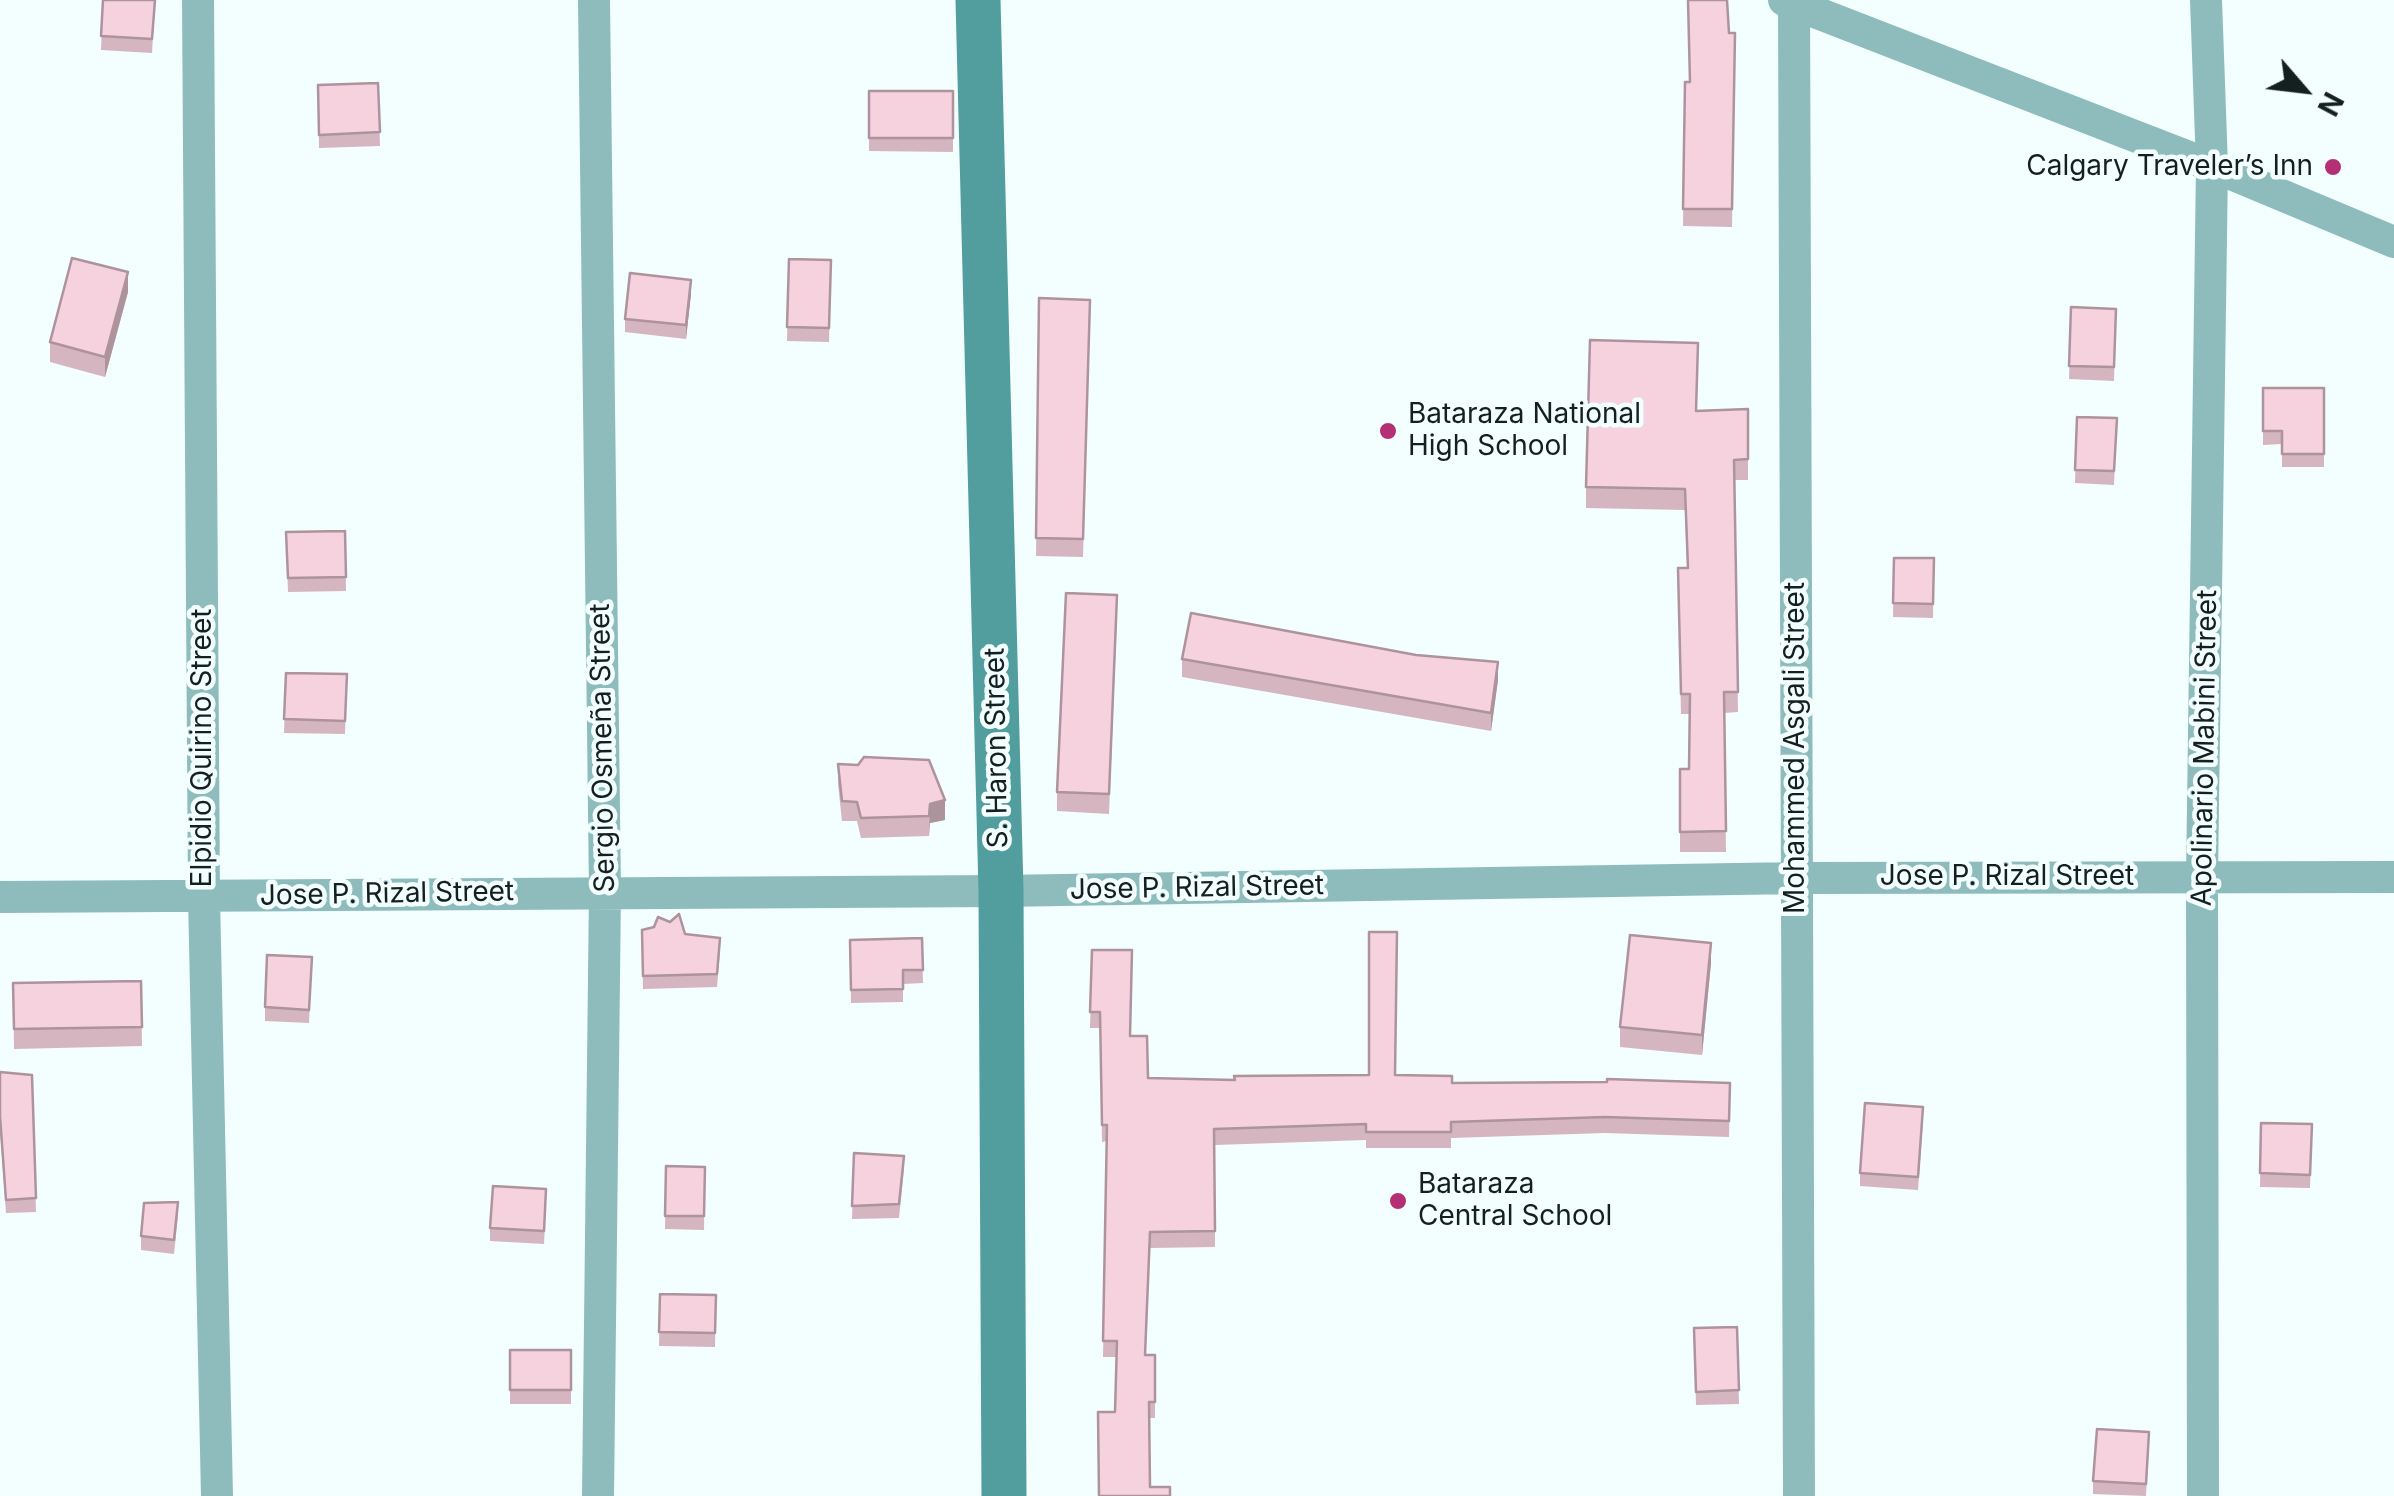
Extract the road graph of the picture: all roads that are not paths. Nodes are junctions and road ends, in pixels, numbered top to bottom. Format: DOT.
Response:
graph roads {
  1 [pos="198,0"];
  2 [pos="594,0"];
  3 [pos="978,0"];
  4 [pos="2206,0"];
  5 [pos="1790,1"];
  6 [pos="2212,166"];
  7 [pos="2394,242"];
  8 [pos="2202,876"];
  9 [pos="2394,877"];
  10 [pos="1797,878"];
  11 [pos="605,891"];
  12 [pos="1001,891"];
  13 [pos="0,897"];
  14 [pos="204,897"];
  15 [pos="217,1496"];
  16 [pos="598,1496"];
  17 [pos="1004,1496"];
  18 [pos="1799,1496"];
  19 [pos="2203,1496"];
  1 -- 14 [label="street, Elpidio Quirino Street"];
  2 -- 11 [label="street, Sergio Osmeña Street"];
  3 -- 12 [label="street, S. Haron Street"];
  4 -- 6 [label="street, Apolinario Mabini Street"];
  5 -- 6 [label="street"];
  5 -- 10 [label="street, Mohammed Asgali Street"];
  6 -- 7 [label="street"];
  6 -- 8 [label="street, Apolinario Mabini Street"];
  8 -- 9 [label="street, Jose P. Rizal Street"];
  8 -- 10 [label="street, Jose P. Rizal Street"];
  8 -- 19 [label="street, Apolinario Mabini Street"];
  10 -- 12 [label="street, Jose P. Rizal Street"];
  10 -- 18 [label="street, Mohammed Asgali Street"];
  11 -- 12 [label="street, Jose P. Rizal Street"];
  11 -- 14 [label="street, Jose P. Rizal Street"];
  11 -- 16 [label="street, Sergio Osmeña Street"];
  12 -- 17 [label="street, S. Haron Street"];
  13 -- 14 [label="street, Jose P. Rizal Street"];
  14 -- 15 [label="street, Elpidio Quirino Street"];
}
